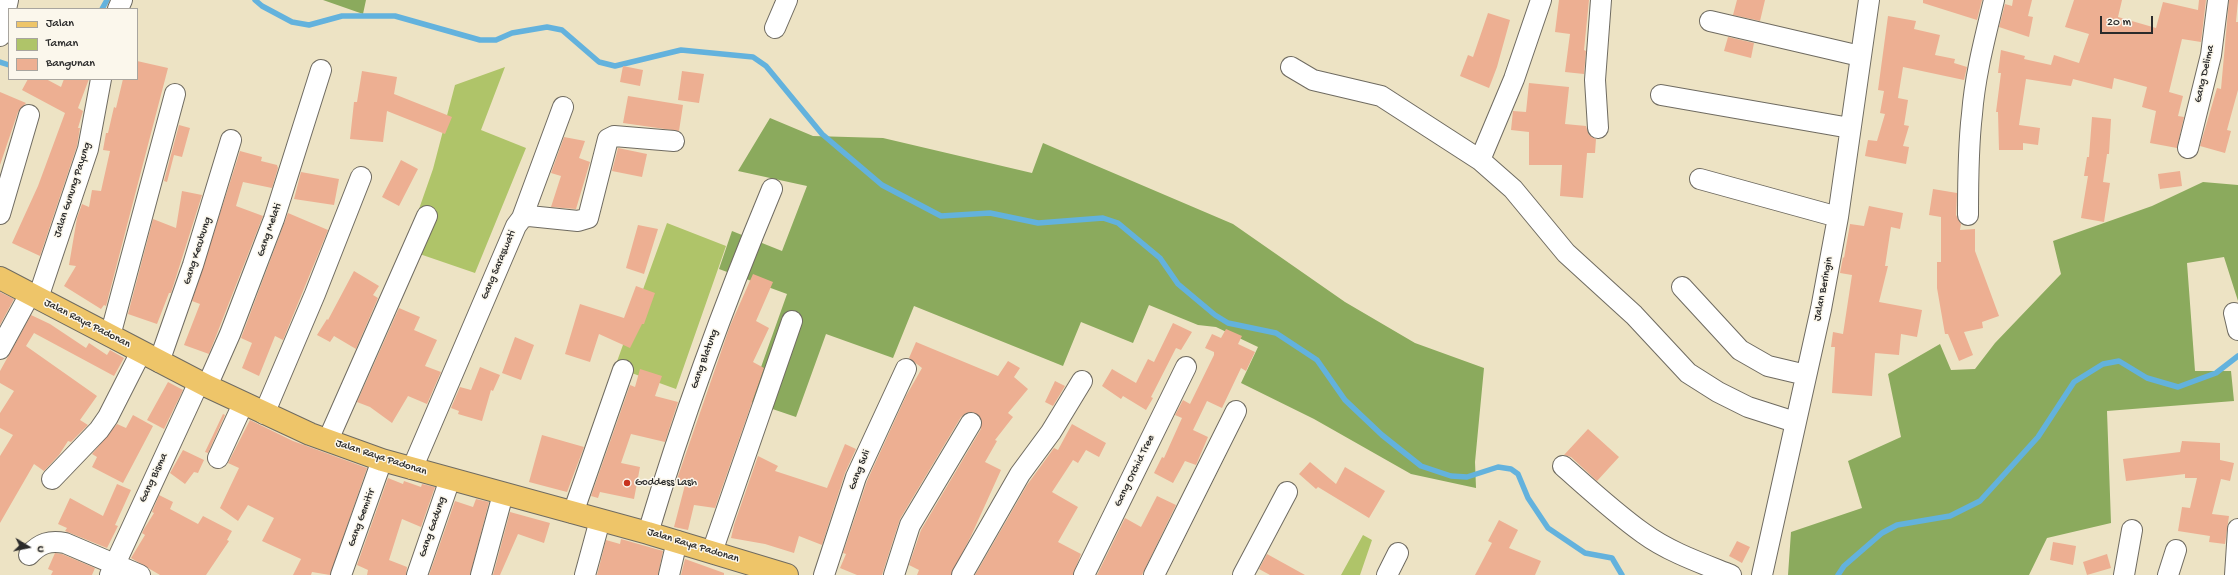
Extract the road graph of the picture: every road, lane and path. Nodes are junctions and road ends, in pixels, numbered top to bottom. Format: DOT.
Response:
graph roads {
  1 [pos="8,0"];
  2 [pos="787,0"];
  3 [pos="1541,0"];
  4 [pos="1601,0"];
  5 [pos="1869,0"];
  6 [pos="1994,0"];
  7 [pos="2218,0"];
  8 [pos="1710,21"];
  9 [pos="775,28"];
  10 [pos="0,36"];
  11 [pos="1860,56"];
  12 [pos="1290,67"];
  13 [pos="321,70"];
  14 [pos="101,80"];
  15 [pos="175,94"];
  16 [pos="1661,95"];
  17 [pos="563,107"];
  18 [pos="29,115"];
  19 [pos="1598,128"];
  20 [pos="1850,128"];
  21 [pos="231,140"];
  22 [pos="674,141"];
  23 [pos="2188,148"];
  24 [pos="1480,160"];
  25 [pos="361,177"];
  26 [pos="1700,179"];
  27 [pos="772,189"];
  28 [pos="0,214"];
  29 [pos="1968,215"];
  30 [pos="427,216"];
  31 [pos="1838,217"];
  32 [pos="522,218"];
  33 [pos="0,278"];
  34 [pos="1682,287"];
  35 [pos="34,296"];
  36 [pos="792,321"];
  37 [pos="110,336"];
  38 [pos="0,349"];
  39 [pos="150,357"];
  40 [pos="1186,367"];
  41 [pos="906,369"];
  42 [pos="623,370"];
  43 [pos="1806,375"];
  44 [pos="1082,381"];
  45 [pos="203,384"];
  46 [pos="243,404"];
  47 [pos="1236,412"];
  48 [pos="264,414"];
  49 [pos="1795,422"];
  50 [pos="970,423"];
  51 [pos="328,440"];
  52 [pos="218,458"];
  53 [pos="382,460"];
  54 [pos="1563,466"];
  55 [pos="412,469"];
  56 [pos="450,479"];
  57 [pos="52,480"];
  58 [pos="1286,492"];
  59 [pos="503,494"];
  60 [pos="573,513"];
  61 [pos="600,520"];
  62 [pos="2238,529"];
  63 [pos="2132,530"];
  64 [pos="648,533"];
  65 [pos="677,541"];
  66 [pos="2176,550"];
  67 [pos="712,552"];
  68 [pos="1398,553"];
  69 [pos="29,554"];
  70 [pos="112,570"];
  71 [pos="760,571"];
  72 [pos="140,575"];
  73 [pos="341,575"];
  74 [pos="417,575"];
  75 [pos="481,575"];
  76 [pos="585,575"];
  77 [pos="669,575"];
  78 [pos="787,575"];
  79 [pos="824,575"];
  80 [pos="894,575"];
  81 [pos="962,575"];
  82 [pos="1084,575"];
  83 [pos="1154,575"];
  84 [pos="1244,575"];
  85 [pos="1387,575"];
  86 [pos="1731,575"];
  87 [pos="1762,575"];
  88 [pos="2124,575"];
  89 [pos="2168,575"];
  90 [pos="2235,575"];
  1 -- 10 [label="street"];
  2 -- 9 [label="street"];
  3 -- 24 [label="street"];
  4 -- 19 [label="street"];
  5 -- 11 [label="street, Jalan Beringin"];
  6 -- 29 [label="street"];
  7 -- 23 [label="street, Gang Delima"];
  8 -- 11 [label="street"];
  11 -- 20 [label="street, Jalan Beringin"];
  12 -- 24 [label="street"];
  13 -- 45 [label="street, Gang Melati"];
  14 -- 35 [label="street, Jalan Gunung Payung"];
  15 -- 37 [label="street"];
  16 -- 20 [label="street"];
  17 -- 32 [label="street"];
  18 -- 28 [label="street"];
  20 -- 31 [label="street, Jalan Beringin"];
  21 -- 39 [label="street, Gang Kecubung"];
  22 -- 32 [label="street, Gang Saraswati"];
  24 -- 49 [label="street"];
  25 -- 48 [label="street"];
  26 -- 31 [label="street"];
  27 -- 64 [label="street, Gang Blatung"];
  30 -- 51 [label="street"];
  31 -- 43 [label="street, Jalan Beringin"];
  32 -- 55 [label="street, Gang Saraswati"];
  33 -- 35 [label="main road, Jalan Raya Padonan"];
  34 -- 43 [label="street"];
  35 -- 37 [label="main road, Jalan Raya Padonan"];
  35 -- 38 [label="street, Jalan Gunung Payung"];
  36 -- 67 [label="street"];
  37 -- 39 [label="main road, Jalan Raya Padonan"];
  39 -- 45 [label="main road, Jalan Raya Padonan"];
  39 -- 57 [label="street, Gang Kecubung"];
  40 -- 82 [label="street, Gang Orchid Tree"];
  41 -- 79 [label="street, Gang Suli"];
  42 -- 60 [label="street"];
  43 -- 49 [label="street, Jalan Beringin"];
  44 -- 81 [label="street"];
  45 -- 46 [label="main road, Jalan Raya Padonan"];
  45 -- 70 [label="street, Gang Bisma"];
  46 -- 48 [label="main road, Jalan Raya Padonan"];
  46 -- 52 [label="street"];
  47 -- 83 [label="street"];
  48 -- 51 [label="main road, Jalan Raya Padonan"];
  49 -- 87 [label="street, Jalan Beringin"];
  50 -- 80 [label="street"];
  51 -- 53 [label="main road, Jalan Raya Padonan"];
  53 -- 55 [label="main road, Jalan Raya Padonan"];
  53 -- 73 [label="street, Gang Gemitir"];
  54 -- 86 [label="street"];
  55 -- 56 [label="main road, Jalan Raya Padonan"];
  56 -- 59 [label="main road, Jalan Raya Padonan"];
  56 -- 74 [label="street, Gang Gadung"];
  58 -- 84 [label="street"];
  59 -- 60 [label="main road, Jalan Raya Padonan"];
  59 -- 75 [label="street"];
  60 -- 61 [label="main road, Jalan Raya Padonan"];
  61 -- 64 [label="main road, Jalan Raya Padonan"];
  61 -- 76 [label="street"];
  62 -- 90 [label="street"];
  63 -- 88 [label="street"];
  64 -- 65 [label="main road, Jalan Raya Padonan"];
  65 -- 67 [label="main road, Jalan Raya Padonan"];
  65 -- 77 [label="street"];
  66 -- 89 [label="street"];
  67 -- 71 [label="main road, Jalan Raya Padonan"];
  68 -- 85 [label="street"];
  69 -- 70 [label="street"];
  70 -- 72 [label="street"];
  71 -- 78 [label="main road, Jalan Raya Padonan"];
}
